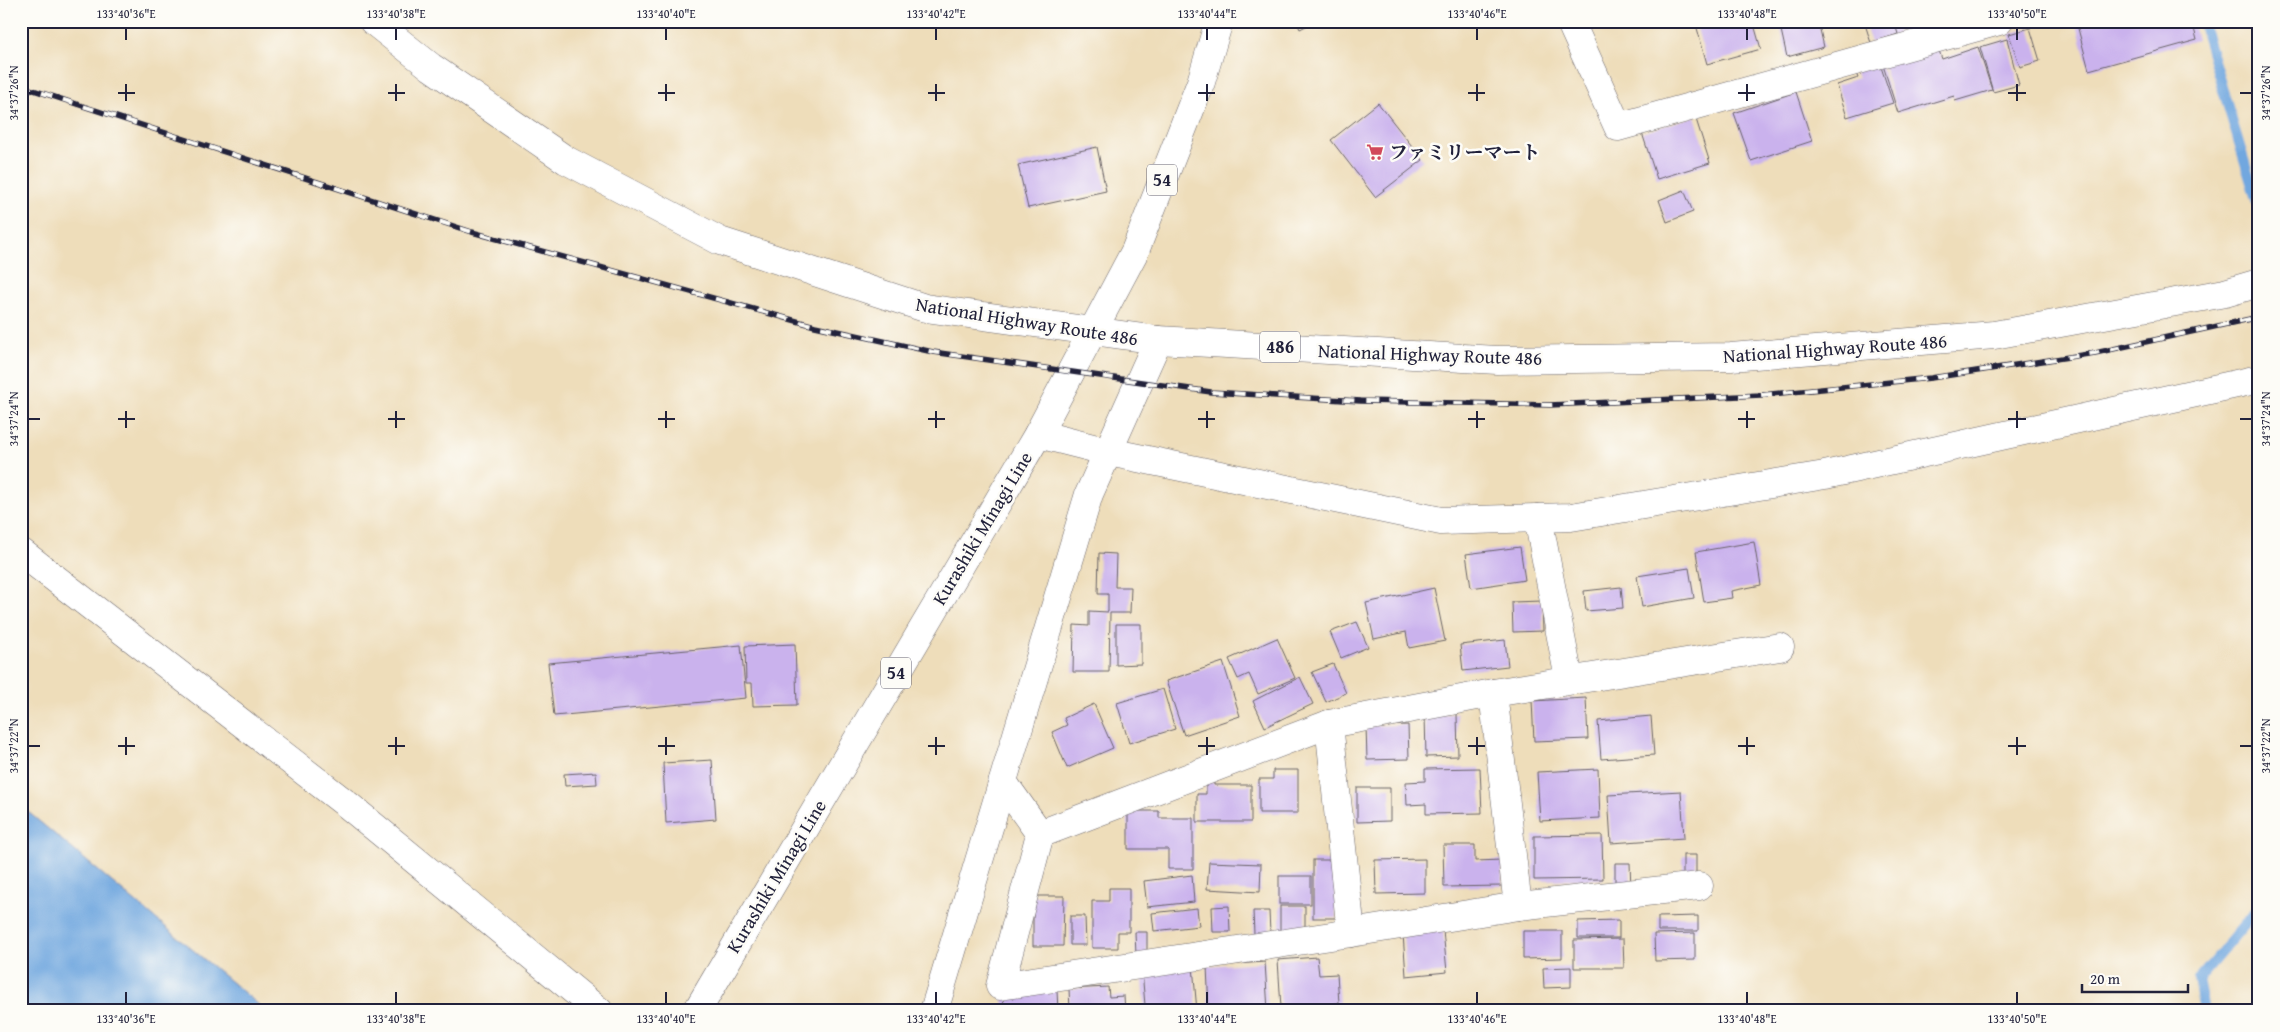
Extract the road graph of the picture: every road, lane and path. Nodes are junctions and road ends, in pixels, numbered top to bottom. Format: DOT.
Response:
graph roads {
  1 [pos="373,21"];
  2 [pos="1219,21"];
  3 [pos="1570,21"];
  4 [pos="2000,21"];
  5 [pos="2259,283"];
  6 [pos="1090,332"];
  7 [pos="1158,340"];
  8 [pos="2259,379"];
  9 [pos="1038,434"];
  10 [pos="1109,452"];
  11 [pos="1538,518"];
  12 [pos="21,552"];
  13 [pos="1780,647"];
  14 [pos="1569,680"];
  15 [pos="1493,693"];
  16 [pos="1329,724"];
  17 [pos="1003,782"];
  18 [pos="1040,834"];
  19 [pos="1699,886"];
  20 [pos="1518,906"];
  21 [pos="1351,934"];
  22 [pos="599,1011"];
  23 [pos="697,1011"];
  24 [pos="934,1011"];
  1 -- 6 [label="main road, National Highway Route 486 / 486"];
  2 -- 6 [label="main road, Kurashiki Minagi Line / 54"];
  3 -- 4 [label="main road"];
  5 -- 7 [label="main road, National Highway Route 486 / 486"];
  6 -- 7 [label="main road, National Highway Route 486 / 486"];
  6 -- 9 [label="main road, Kurashiki Minagi Line / 54"];
  7 -- 10 [label="main road"];
  8 -- 11 [label="main road"];
  9 -- 10 [label="main road"];
  9 -- 23 [label="main road, Kurashiki Minagi Line / 54"];
  10 -- 11 [label="main road"];
  10 -- 17 [label="main road"];
  11 -- 14 [label="main road"];
  12 -- 22 [label="main road"];
  13 -- 14 [label="main road"];
  14 -- 15 [label="main road"];
  15 -- 16 [label="main road"];
  15 -- 20 [label="main road"];
  16 -- 18 [label="main road"];
  16 -- 21 [label="main road"];
  17 -- 18 [label="main road"];
  17 -- 24 [label="main road"];
  18 -- 21 [label="main road"];
  19 -- 20 [label="main road"];
  20 -- 21 [label="main road"];
}
